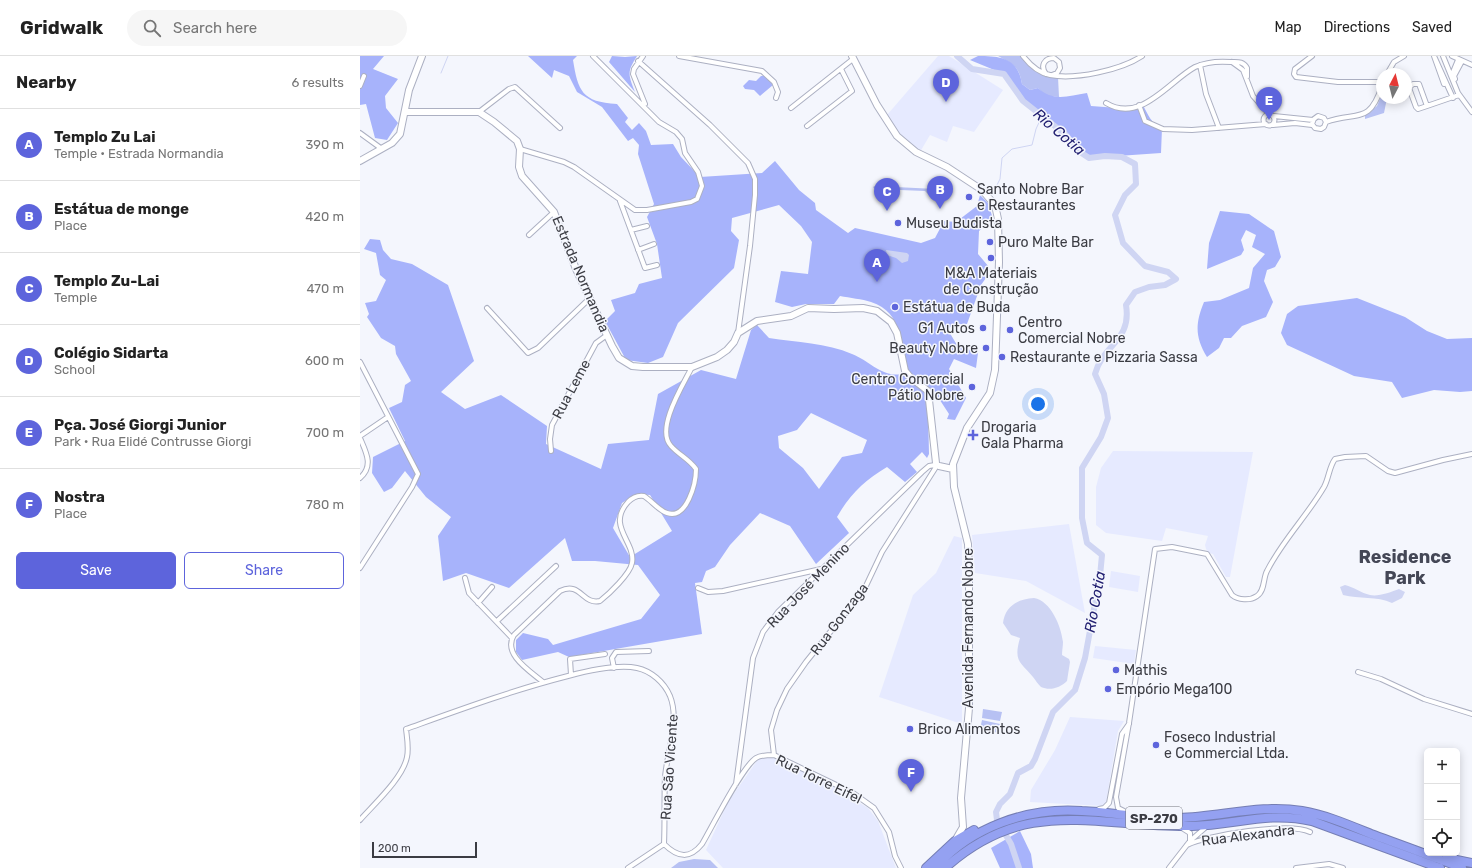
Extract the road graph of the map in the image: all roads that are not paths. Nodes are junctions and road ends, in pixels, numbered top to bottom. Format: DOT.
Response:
graph roads {
  1 [pos="422,56"];
  2 [pos="593,56"];
  3 [pos="643,56"];
  4 [pos="679,56"];
  5 [pos="1023,56"];
  6 [pos="1142,56"];
  7 [pos="1312,56"];
  8 [pos="1404,56"];
  9 [pos="1434,56"];
  10 [pos="1444,56"];
  11 [pos="1452,56"];
  12 [pos="853,57"];
  13 [pos="1460,60"];
  14 [pos="638,61"];
  15 [pos="1200,65"];
  16 [pos="1472,65"];
  17 [pos="1390,68"];
  18 [pos="841,69"];
  19 [pos="1046,74"];
  20 [pos="1453,74"];
  21 [pos="1052,75"];
  22 [pos="364,76"];
  23 [pos="1376,82"];
  24 [pos="360,86"];
  25 [pos="1458,93"];
  26 [pos="776,98"];
  27 [pos="1453,98"];
  28 [pos="1376,102"];
  29 [pos="1106,103"];
  30 [pos="1139,105"];
  31 [pos="1427,106"];
  32 [pos="647,108"];
  33 [pos="791,108"];
  34 [pos="405,112"];
  35 [pos="479,112"];
  36 [pos="1472,112"];
  37 [pos="1269,114"];
  38 [pos="1274,116"];
  39 [pos="1313,120"];
  40 [pos="1326,122"];
  41 [pos="1266,124"];
  42 [pos="1273,125"];
  43 [pos="1312,125"];
  44 [pos="808,126"];
  45 [pos="560,128"];
  46 [pos="1219,128"];
  47 [pos="360,133"];
  48 [pos="382,149"];
  49 [pos="520,149"];
  50 [pos="360,161"];
  51 [pos="620,200"];
  52 [pos="554,212"];
  53 [pos="647,226"];
  54 [pos="631,230"];
  55 [pos="529,235"];
  56 [pos="654,244"];
  57 [pos="638,250"];
  58 [pos="657,265"];
  59 [pos="590,298"];
  60 [pos="487,308"];
  61 [pos="738,333"];
  62 [pos="607,335"];
  63 [pos="360,362"];
  64 [pos="692,367"];
  65 [pos="388,417"];
  66 [pos="360,437"];
  67 [pos="551,451"];
  68 [pos="1472,454"];
  69 [pos="937,465"];
  70 [pos="953,466"];
  71 [pos="360,478"];
  72 [pos="556,566"];
  73 [pos="360,568"];
  74 [pos="821,569"];
  75 [pos="465,578"];
  76 [pos="492,587"];
  77 [pos="698,588"];
  78 [pos="478,603"];
  79 [pos="497,621"];
  80 [pos="512,638"];
  81 [pos="648,651"];
  82 [pos="605,654"];
  83 [pos="614,668"];
  84 [pos="1358,672"];
  85 [pos="570,675"];
  86 [pos="543,682"];
  87 [pos="1472,714"];
  88 [pos="1129,724"];
  89 [pos="1121,738"];
  90 [pos="1126,739"];
  91 [pos="774,755"];
  92 [pos="735,786"];
  93 [pos="1059,811"];
  94 [pos="1166,819"];
  95 [pos="360,820"];
  96 [pos="963,820"];
  97 [pos="1210,824"];
  98 [pos="1178,826"];
  99 [pos="974,830"];
  100 [pos="992,830"];
  101 [pos="1310,832"];
  102 [pos="955,840"];
  103 [pos="1190,841"];
  104 [pos="664,844"];
  105 [pos="1187,845"];
  106 [pos="1421,852"];
  107 [pos="956,858"];
  108 [pos="1472,863"];
  109 [pos="628,868"];
  110 [pos="901,868"];
  111 [pos="926,868"];
  112 [pos="934,868"];
  113 [pos="945,868"];
  114 [pos="950,868"];
  115 [pos="1170,868"];
  116 [pos="1296,868"];
  117 [pos="1342,868"];
  118 [pos="1438,868"];
  119 [pos="1462,868"];
  1 -- 34 [label="street"];
  2 -- 32 [label="street"];
  3 -- 14 [label="street"];
  4 -- 26 [label="street"];
  5 -- 19 [label="street"];
  6 -- 21 [label="street"];
  7 -- 23 [label="street"];
  8 -- 17 [label="street"];
  9 -- 27 [label="street"];
  10 -- 20 [label="street"];
  10 -- 25 [label="street"];
  11 -- 13 [label="street"];
  12 -- 18 [label="street"];
  12 -- 70 [label="street, Avenida Fernando Nobre"];
  13 -- 16 [label="street"];
  13 -- 20 [label="street"];
  14 -- 32 [label="street"];
  14 -- 61 [label="street, Estrada Normandia"];
  15 -- 30 [label="street"];
  15 -- 37 [label="street"];
  15 -- 46 [label="street"];
  18 -- 33 [label="street"];
  18 -- 44 [label="street"];
  19 -- 21 [label="street"];
  19 -- 21 [label="street"];
  20 -- 25 [label="street"];
  22 -- 24 [label="street"];
  25 -- 27 [label="street"];
  25 -- 36 [label="street"];
  27 -- 31 [label="street"];
  28 -- 40 [label="street"];
  29 -- 30 [label="street"];
  30 -- 46 [label="street"];
  31 -- 31 [label="street"];
  32 -- 51 [label="street"];
  34 -- 35 [label="street"];
  34 -- 48 [label="street"];
  35 -- 45 [label="street"];
  35 -- 49 [label="street"];
  37 -- 38 [label="street"];
  37 -- 41 [label="street"];
  38 -- 39 [label="street"];
  38 -- 42 [label="street"];
  39 -- 40 [label="street"];
  39 -- 43 [label="street"];
  40 -- 43 [label="street"];
  41 -- 42 [label="street"];
  41 -- 46 [label="street"];
  42 -- 43 [label="street"];
  47 -- 48 [label="street"];
  48 -- 50 [label="street"];
  49 -- 51 [label="street"];
  49 -- 52 [label="street, Estrada Normandia"];
  51 -- 54 [label="street"];
  52 -- 55 [label="street"];
  52 -- 59 [label="street, Estrada Normandia"];
  53 -- 54 [label="street"];
  54 -- 57 [label="street"];
  56 -- 57 [label="street"];
  57 -- 58 [label="street"];
  59 -- 60 [label="street"];
  59 -- 62 [label="street, Estrada Normandia"];
  61 -- 64 [label="street, Estrada Normandia"];
  61 -- 69 [label="street, Estrada Normandia"];
  62 -- 64 [label="street, Estrada Normandia"];
  62 -- 67 [label="street, Rua Leme"];
  63 -- 65 [label="street"];
  64 -- 80 [label="street"];
  65 -- 66 [label="street"];
  65 -- 73 [label="street"];
  66 -- 71 [label="street"];
  68 -- 88 [label="street"];
  69 -- 70 [label="street"];
  69 -- 74 [label="street, Rua José Menino"];
  69 -- 91 [label="street, Rua Gonzaga"];
  70 -- 96 [label="street, Avenida Fernando Nobre"];
  72 -- 79 [label="street"];
  74 -- 77 [label="street"];
  74 -- 92 [label="street, Rua José Menino"];
  75 -- 78 [label="street"];
  76 -- 78 [label="street"];
  78 -- 79 [label="street"];
  79 -- 80 [label="street"];
  80 -- 86 [label="street"];
  81 -- 83 [label="street"];
  82 -- 85 [label="street"];
  83 -- 85 [label="street, Rua São Vicente"];
  83 -- 104 [label="street, Rua São Vicente"];
  84 -- 87 [label="street"];
  85 -- 86 [label="street, Rua São Vicente"];
  86 -- 95 [label="street, Rua São Vicente"];
  88 -- 89 [label="street"];
  88 -- 90 [label="street"];
  89 -- 90 [label="street"];
  89 -- 93 [label="street"];
  90 -- 94 [label="street"];
  91 -- 92 [label="street, Rua Torre Eifel"];
  91 -- 110 [label="street, Rua Torre Eifel"];
  92 -- 104 [label="street"];
  93 -- 94 [label="highway, SP-270"];
  93 -- 100 [label="highway, SP-270"];
  94 -- 106 [label="highway, SP-270"];
  96 -- 99 [label="street"];
  96 -- 102 [label="street"];
  97 -- 98 [label="highway, SP-270"];
  97 -- 103 [label="street"];
  97 -- 118 [label="highway, SP-270"];
  98 -- 100 [label="highway, SP-270"];
  98 -- 103 [label="street"];
  99 -- 100 [label="highway"];
  99 -- 102 [label="highway"];
  100 -- 107 [label="highway, SP-270"];
  100 -- 112 [label="highway, SP-270"];
  101 -- 105 [label="street, Rua Alexandra"];
  102 -- 111 [label="highway"];
  103 -- 105 [label="street"];
  104 -- 109 [label="street"];
  105 -- 115 [label="street"];
  106 -- 108 [label="highway"];
  106 -- 119 [label="highway, SP-270"];
  107 -- 113 [label="highway, SP-270"];
  107 -- 114 [label="street"];
  116 -- 117 [label="street"];
}
